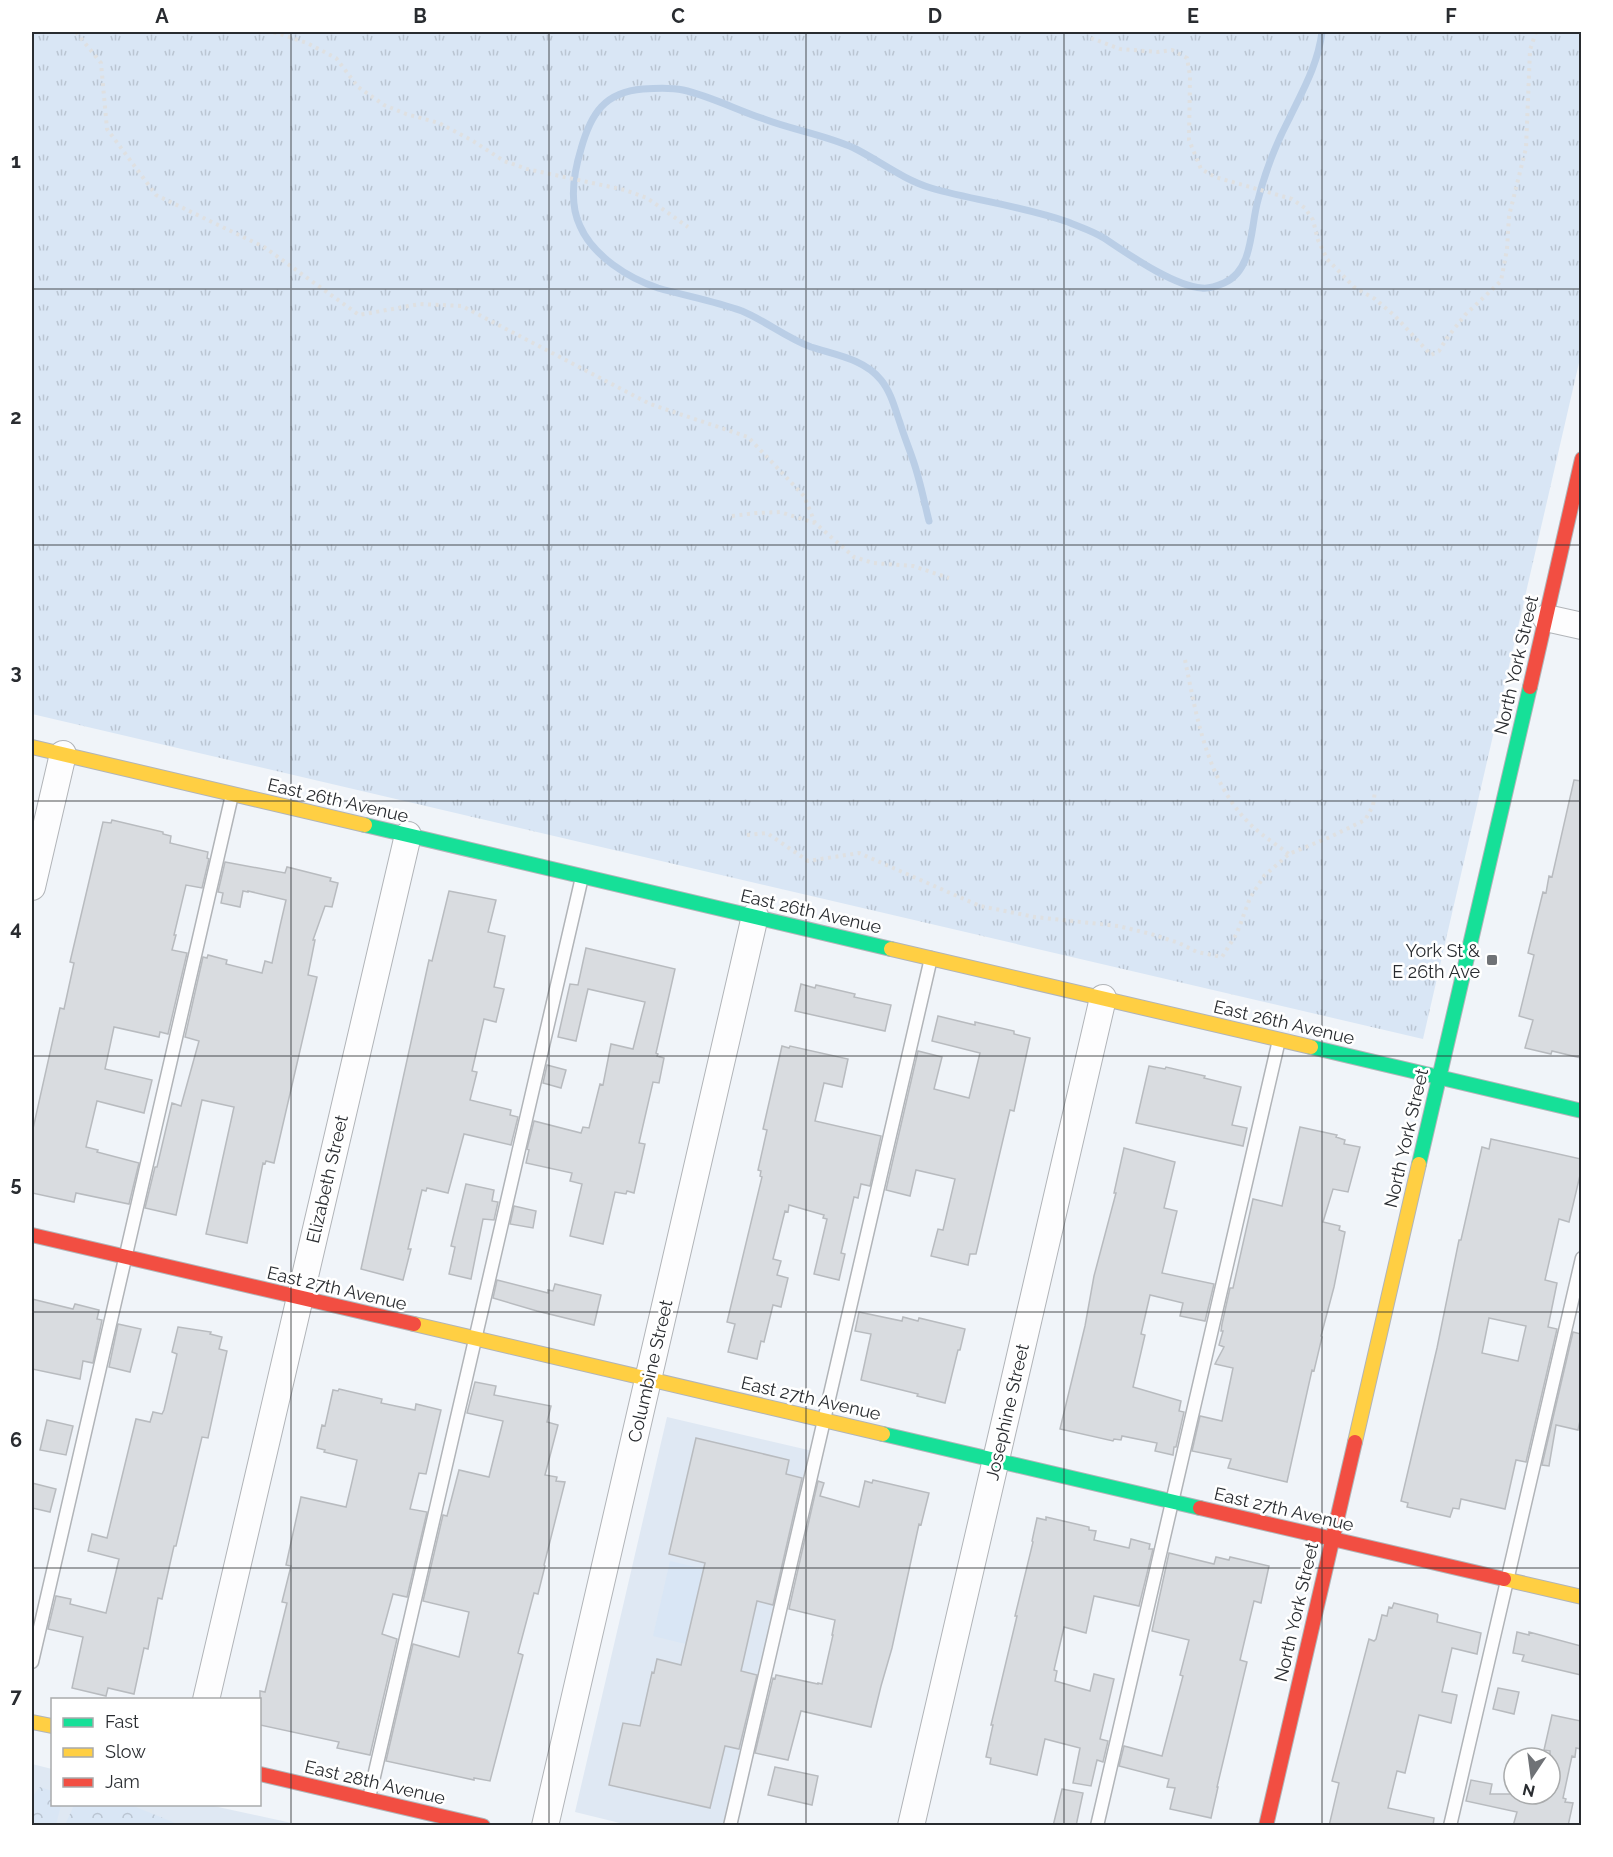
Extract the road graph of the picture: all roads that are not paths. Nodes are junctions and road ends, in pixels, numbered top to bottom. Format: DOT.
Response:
graph roads {
  1 [pos="1581,459"];
  2 [pos="1546,618"];
  3 [pos="1581,626"];
  4 [pos="32,747"];
  5 [pos="63,754"];
  6 [pos="233,794"];
  7 [pos="408,835"];
  8 [pos="583,876"];
  9 [pos="32,887"];
  10 [pos="755,916"];
  11 [pos="931,957"];
  12 [pos="1103,998"];
  13 [pos="1279,1039"];
  14 [pos="1439,1076"];
  15 [pos="1581,1111"];
  16 [pos="32,1235"];
  17 [pos="125,1257"];
  18 [pos="1581,1258"];
  19 [pos="299,1298"];
  20 [pos="475,1339"];
  21 [pos="648,1379"];
  22 [pos="824,1420"];
  23 [pos="996,1460"];
  24 [pos="1172,1501"];
  25 [pos="1332,1539"];
  26 [pos="1507,1580"];
  27 [pos="1581,1597"];
  28 [pos="32,1662"];
  29 [pos="206,1698"];
  30 [pos="32,1722"];
  31 [pos="51,1726"];
  32 [pos="261,1774"];
  33 [pos="369,1799"];
  34 [pos="483,1826"];
  35 [pos="545,1826"];
  36 [pos="730,1826"];
  37 [pos="911,1826"];
  38 [pos="1097,1826"];
  39 [pos="1266,1826"];
  40 [pos="1450,1826"];
  1 -- 2 [label="street, North York Street"];
  2 -- 3 [label="street"];
  2 -- 14 [label="street, North York Street"];
  4 -- 5 [label="street, East 26th Avenue"];
  5 -- 6 [label="street, East 26th Avenue"];
  5 -- 9 [label="street"];
  6 -- 7 [label="street, East 26th Avenue"];
  6 -- 17 [label="lane"];
  7 -- 8 [label="street, East 26th Avenue"];
  7 -- 19 [label="street, Elizabeth Street"];
  8 -- 10 [label="street, East 26th Avenue"];
  8 -- 20 [label="lane"];
  10 -- 11 [label="street, East 26th Avenue"];
  10 -- 21 [label="street, Columbine Street"];
  11 -- 12 [label="street, East 26th Avenue"];
  11 -- 22 [label="lane"];
  12 -- 13 [label="street, East 26th Avenue"];
  12 -- 23 [label="street, Josephine Street"];
  13 -- 14 [label="street, East 26th Avenue"];
  13 -- 24 [label="lane"];
  14 -- 15 [label="street, East 26th Avenue"];
  14 -- 25 [label="street, North York Street"];
  16 -- 17 [label="street, East 27th Avenue"];
  17 -- 19 [label="street, East 27th Avenue"];
  17 -- 28 [label="lane"];
  18 -- 26 [label="lane"];
  19 -- 20 [label="street, East 27th Avenue"];
  19 -- 29 [label="street, Elizabeth Street"];
  20 -- 21 [label="street, East 27th Avenue"];
  20 -- 33 [label="lane"];
  21 -- 22 [label="street, East 27th Avenue"];
  21 -- 35 [label="street, Columbine Street"];
  22 -- 23 [label="street, East 27th Avenue"];
  22 -- 36 [label="lane"];
  23 -- 24 [label="street, East 27th Avenue"];
  23 -- 37 [label="street, Josephine Street"];
  24 -- 25 [label="street, East 27th Avenue"];
  24 -- 38 [label="lane"];
  25 -- 26 [label="street, East 27th Avenue"];
  25 -- 39 [label="street, North York Street"];
  26 -- 27 [label="street, East 27th Avenue"];
  26 -- 40 [label="lane"];
  30 -- 31 [label="street"];
  32 -- 33 [label="street, East 28th Avenue"];
  33 -- 34 [label="street, East 28th Avenue"];
}
